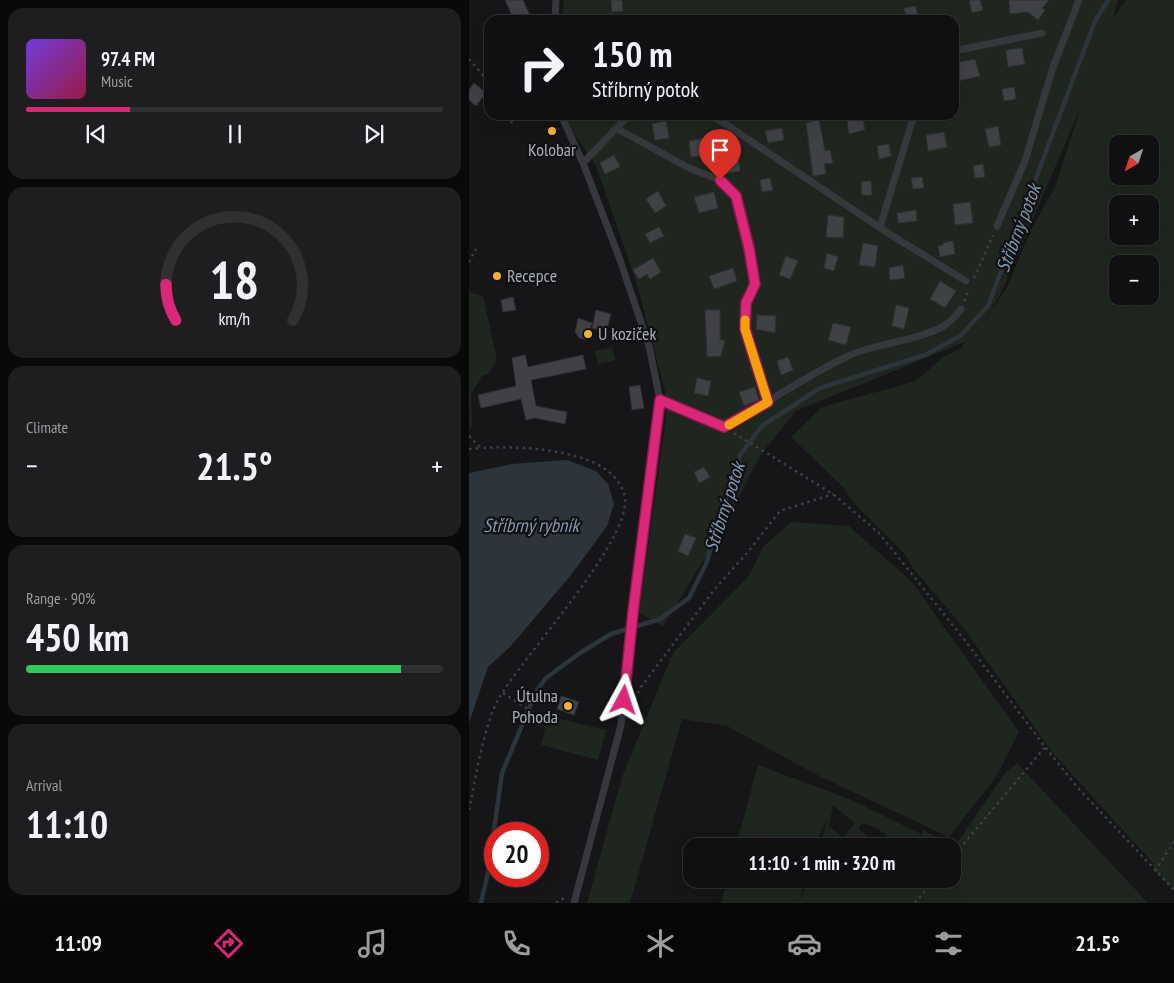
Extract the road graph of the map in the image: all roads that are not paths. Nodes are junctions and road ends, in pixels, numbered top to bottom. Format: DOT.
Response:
graph roads {
  1 [pos="556,0"];
  2 [pos="1079,0"];
  3 [pos="555,15"];
  4 [pos="1042,33"];
  5 [pos="959,50"];
  6 [pos="563,120"];
  7 [pos="626,120"];
  8 [pos="720,120"];
  9 [pos="912,120"];
  10 [pos="616,128"];
  11 [pos="583,163"];
  12 [pos="997,226"];
  13 [pos="880,227"];
  14 [pos="966,281"];
  15 [pos="961,309"];
  16 [pos="660,400"];
  17 [pos="768,402"];
  18 [pos="574,903"];
  1 -- 3 [label="lane"];
  2 -- 12 [label="lane"];
  4 -- 5 [label="lane"];
  6 -- 11 [label="lane"];
  7 -- 10 [label="lane"];
  8 -- 13 [label="lane"];
  9 -- 13 [label="lane"];
  10 -- 11 [label="lane"];
  10 -- 17 [label="lane"];
  11 -- 16 [label="lane"];
  13 -- 14 [label="lane"];
  15 -- 17 [label="lane"];
  16 -- 17 [label="lane"];
  16 -- 18 [label="lane"];
}
